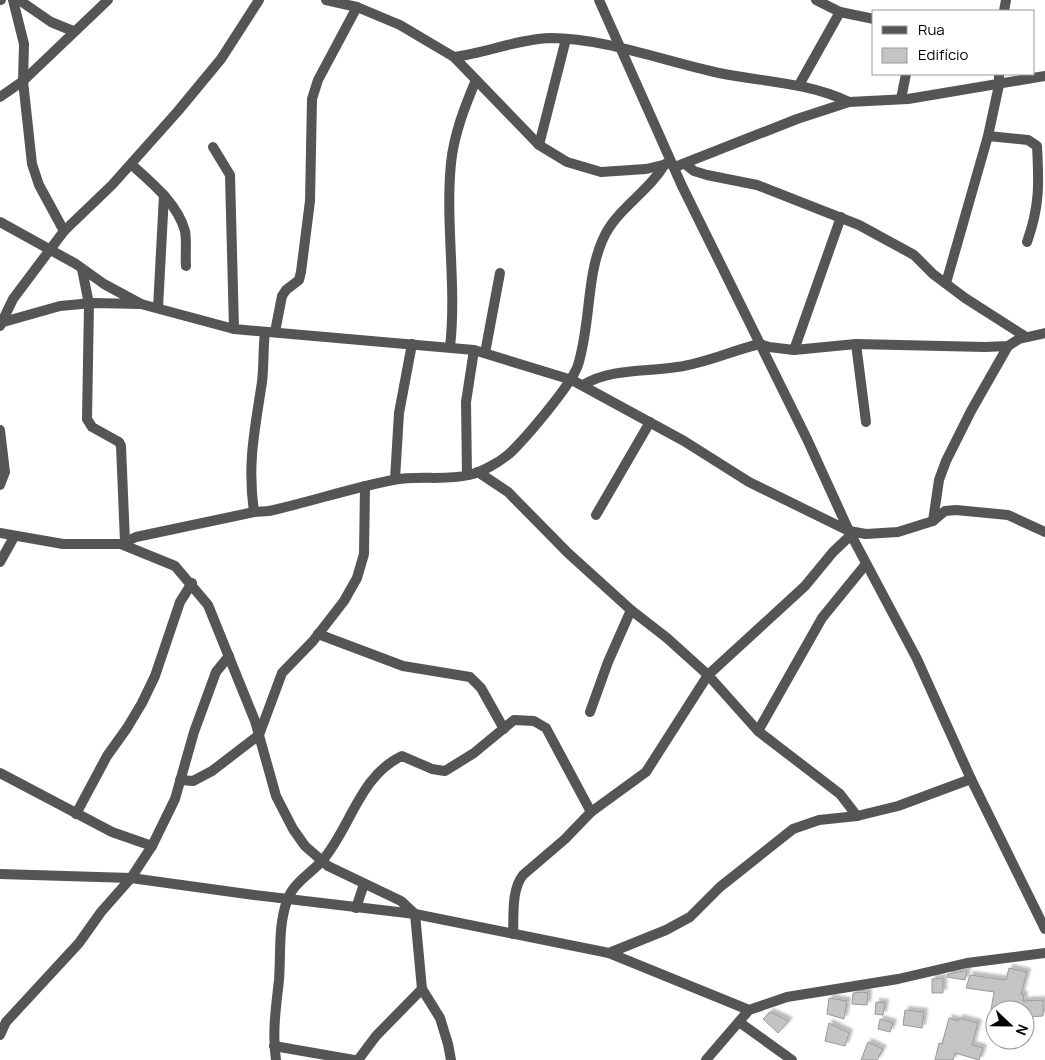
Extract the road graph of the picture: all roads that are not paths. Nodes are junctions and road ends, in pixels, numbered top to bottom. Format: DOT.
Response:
graph roads {
  1 [pos="13,0"];
  2 [pos="19,0"];
  3 [pos="108,0"];
  4 [pos="259,0"];
  5 [pos="332,0"];
  6 [pos="598,0"];
  7 [pos="816,0"];
  8 [pos="357,7"];
  9 [pos="840,12"];
  10 [pos="872,19"];
  11 [pos="73,31"];
  12 [pos="566,39"];
  13 [pos="621,49"];
  14 [pos="454,57"];
  15 [pos="906,75"];
  16 [pos="999,75"];
  17 [pos="1045,76"];
  18 [pos="476,80"];
  19 [pos="23,81"];
  20 [pos="1000,85"];
  21 [pos="799,86"];
  22 [pos="0,97"];
  23 [pos="900,99"];
  24 [pos="849,102"];
  25 [pos="988,136"];
  26 [pos="539,146"];
  27 [pos="213,147"];
  28 [pos="665,164"];
  29 [pos="132,165"];
  30 [pos="680,165"];
  31 [pos="164,195"];
  32 [pos="841,217"];
  33 [pos="0,222"];
  34 [pos="64,231"];
  35 [pos="1027,242"];
  36 [pos="49,250"];
  37 [pos="186,266"];
  38 [pos="82,269"];
  39 [pos="500,273"];
  40 [pos="946,283"];
  41 [pos="88,304"];
  42 [pos="141,304"];
  43 [pos="158,308"];
  44 [pos="0,324"];
  45 [pos="234,329"];
  46 [pos="270,332"];
  47 [pos="1045,333"];
  48 [pos="1026,337"];
  49 [pos="412,344"];
  50 [pos="760,344"];
  51 [pos="856,344"];
  52 [pos="450,346"];
  53 [pos="1008,346"];
  54 [pos="474,350"];
  55 [pos="794,350"];
  56 [pos="484,353"];
  57 [pos="572,380"];
  58 [pos="583,385"];
  59 [pos="650,422"];
  60 [pos="866,422"];
  61 [pos="0,430"];
  62 [pos="478,472"];
  63 [pos="467,475"];
  64 [pos="396,480"];
  65 [pos="0,485"];
  66 [pos="365,486"];
  67 [pos="254,512"];
  68 [pos="596,515"];
  69 [pos="933,521"];
  70 [pos="1045,532"];
  71 [pos="0,533"];
  72 [pos="850,533"];
  73 [pos="14,537"];
  74 [pos="123,543"];
  75 [pos="0,562"];
  76 [pos="866,564"];
  77 [pos="192,584"];
  78 [pos="631,610"];
  79 [pos="318,634"];
  80 [pos="229,656"];
  81 [pos="708,675"];
  82 [pos="590,712"];
  83 [pos="504,728"];
  84 [pos="758,731"];
  85 [pos="260,735"];
  86 [pos="0,773"];
  87 [pos="971,779"];
  88 [pos="180,780"];
  89 [pos="591,812"];
  90 [pos="76,814"];
  91 [pos="857,816"];
  92 [pos="152,846"];
  93 [pos="321,862"];
  94 [pos="0,874"];
  95 [pos="131,878"];
  96 [pos="364,884"];
  97 [pos="287,898"];
  98 [pos="356,908"];
  99 [pos="416,914"];
  100 [pos="1045,929"];
  101 [pos="513,934"];
  102 [pos="1045,953"];
  103 [pos="609,954"];
  104 [pos="422,989"];
  105 [pos="749,1010"];
  106 [pos="739,1022"];
  107 [pos="0,1035"];
  108 [pos="274,1046"];
  109 [pos="276,1060"];
  110 [pos="354,1060"];
  111 [pos="358,1060"];
  112 [pos="451,1060"];
  113 [pos="706,1060"];
  114 [pos="792,1060"];
  1 -- 19 [label="street"];
  2 -- 11 [label="street"];
  3 -- 11 [label="street"];
  4 -- 29 [label="street"];
  5 -- 8 [label="street"];
  6 -- 13 [label="street"];
  7 -- 9 [label="street"];
  8 -- 14 [label="street"];
  8 -- 46 [label="street"];
  9 -- 10 [label="street"];
  9 -- 21 [label="street"];
  11 -- 19 [label="street"];
  12 -- 13 [label="street"];
  12 -- 14 [label="street"];
  12 -- 26 [label="street"];
  13 -- 21 [label="street"];
  13 -- 30 [label="street"];
  14 -- 18 [label="street"];
  15 -- 23 [label="street"];
  16 -- 20 [label="street"];
  17 -- 20 [label="street"];
  18 -- 26 [label="street"];
  18 -- 52 [label="street"];
  19 -- 22 [label="street"];
  19 -- 34 [label="street"];
  20 -- 23 [label="street"];
  20 -- 25 [label="street"];
  21 -- 24 [label="street"];
  23 -- 24 [label="street"];
  24 -- 30 [label="street"];
  25 -- 35 [label="street"];
  25 -- 40 [label="street"];
  26 -- 28 [label="street"];
  27 -- 45 [label="street"];
  28 -- 30 [label="street"];
  28 -- 57 [label="street"];
  29 -- 31 [label="street"];
  29 -- 34 [label="street"];
  30 -- 32 [label="street"];
  30 -- 50 [label="street"];
  31 -- 37 [label="street"];
  31 -- 43 [label="street"];
  32 -- 40 [label="street"];
  32 -- 55 [label="street"];
  33 -- 36 [label="street"];
  34 -- 36 [label="street"];
  36 -- 38 [label="street"];
  36 -- 44 [label="street"];
  38 -- 41 [label="street"];
  38 -- 42 [label="street"];
  39 -- 56 [label="street"];
  40 -- 48 [label="street"];
  41 -- 42 [label="street"];
  41 -- 44 [label="street"];
  41 -- 74 [label="street"];
  42 -- 43 [label="street"];
  43 -- 45 [label="street"];
  45 -- 46 [label="street"];
  46 -- 49 [label="street"];
  46 -- 67 [label="street"];
  47 -- 48 [label="street"];
  48 -- 53 [label="street"];
  49 -- 52 [label="street"];
  49 -- 64 [label="street"];
  50 -- 55 [label="street"];
  50 -- 58 [label="street"];
  50 -- 72 [label="street"];
  51 -- 53 [label="street"];
  51 -- 55 [label="street"];
  51 -- 60 [label="street"];
  52 -- 54 [label="street"];
  53 -- 69 [label="street"];
  54 -- 56 [label="street"];
  54 -- 63 [label="street"];
  56 -- 57 [label="street"];
  57 -- 58 [label="street"];
  57 -- 62 [label="street"];
  58 -- 59 [label="street"];
  59 -- 68 [label="street"];
  59 -- 72 [label="street"];
  61 -- 65 [label="street"];
  62 -- 63 [label="street"];
  62 -- 78 [label="street"];
  63 -- 64 [label="street"];
  64 -- 66 [label="street"];
  66 -- 67 [label="street"];
  66 -- 79 [label="street"];
  67 -- 74 [label="street"];
  69 -- 70 [label="street"];
  69 -- 72 [label="street"];
  71 -- 73 [label="street"];
  72 -- 76 [label="street"];
  72 -- 81 [label="street"];
  73 -- 74 [label="street"];
  73 -- 75 [label="street"];
  74 -- 77 [label="street"];
  76 -- 84 [label="street"];
  76 -- 87 [label="street"];
  77 -- 80 [label="street"];
  77 -- 90 [label="street"];
  78 -- 81 [label="street"];
  78 -- 82 [label="street"];
  79 -- 83 [label="street"];
  79 -- 85 [label="street"];
  80 -- 85 [label="street"];
  80 -- 88 [label="street"];
  81 -- 84 [label="street"];
  81 -- 89 [label="street"];
  83 -- 89 [label="street"];
  83 -- 93 [label="street"];
  84 -- 91 [label="street"];
  85 -- 88 [label="street"];
  85 -- 93 [label="street"];
  86 -- 90 [label="street"];
  87 -- 91 [label="street"];
  87 -- 100 [label="street"];
  88 -- 92 [label="street"];
  89 -- 101 [label="street"];
  90 -- 92 [label="street"];
  91 -- 103 [label="street"];
  92 -- 95 [label="street"];
  93 -- 96 [label="street"];
  93 -- 97 [label="street"];
  94 -- 95 [label="street"];
  95 -- 97 [label="street"];
  95 -- 107 [label="street"];
  96 -- 98 [label="street"];
  96 -- 99 [label="street"];
  97 -- 98 [label="street"];
  97 -- 108 [label="street"];
  98 -- 99 [label="street"];
  99 -- 101 [label="street"];
  99 -- 104 [label="street"];
  101 -- 103 [label="street"];
  102 -- 105 [label="street"];
  103 -- 105 [label="street"];
  104 -- 111 [label="street"];
  104 -- 112 [label="street"];
  105 -- 106 [label="street"];
  106 -- 113 [label="street"];
  106 -- 114 [label="street"];
  108 -- 109 [label="street"];
  108 -- 110 [label="street"];
}
